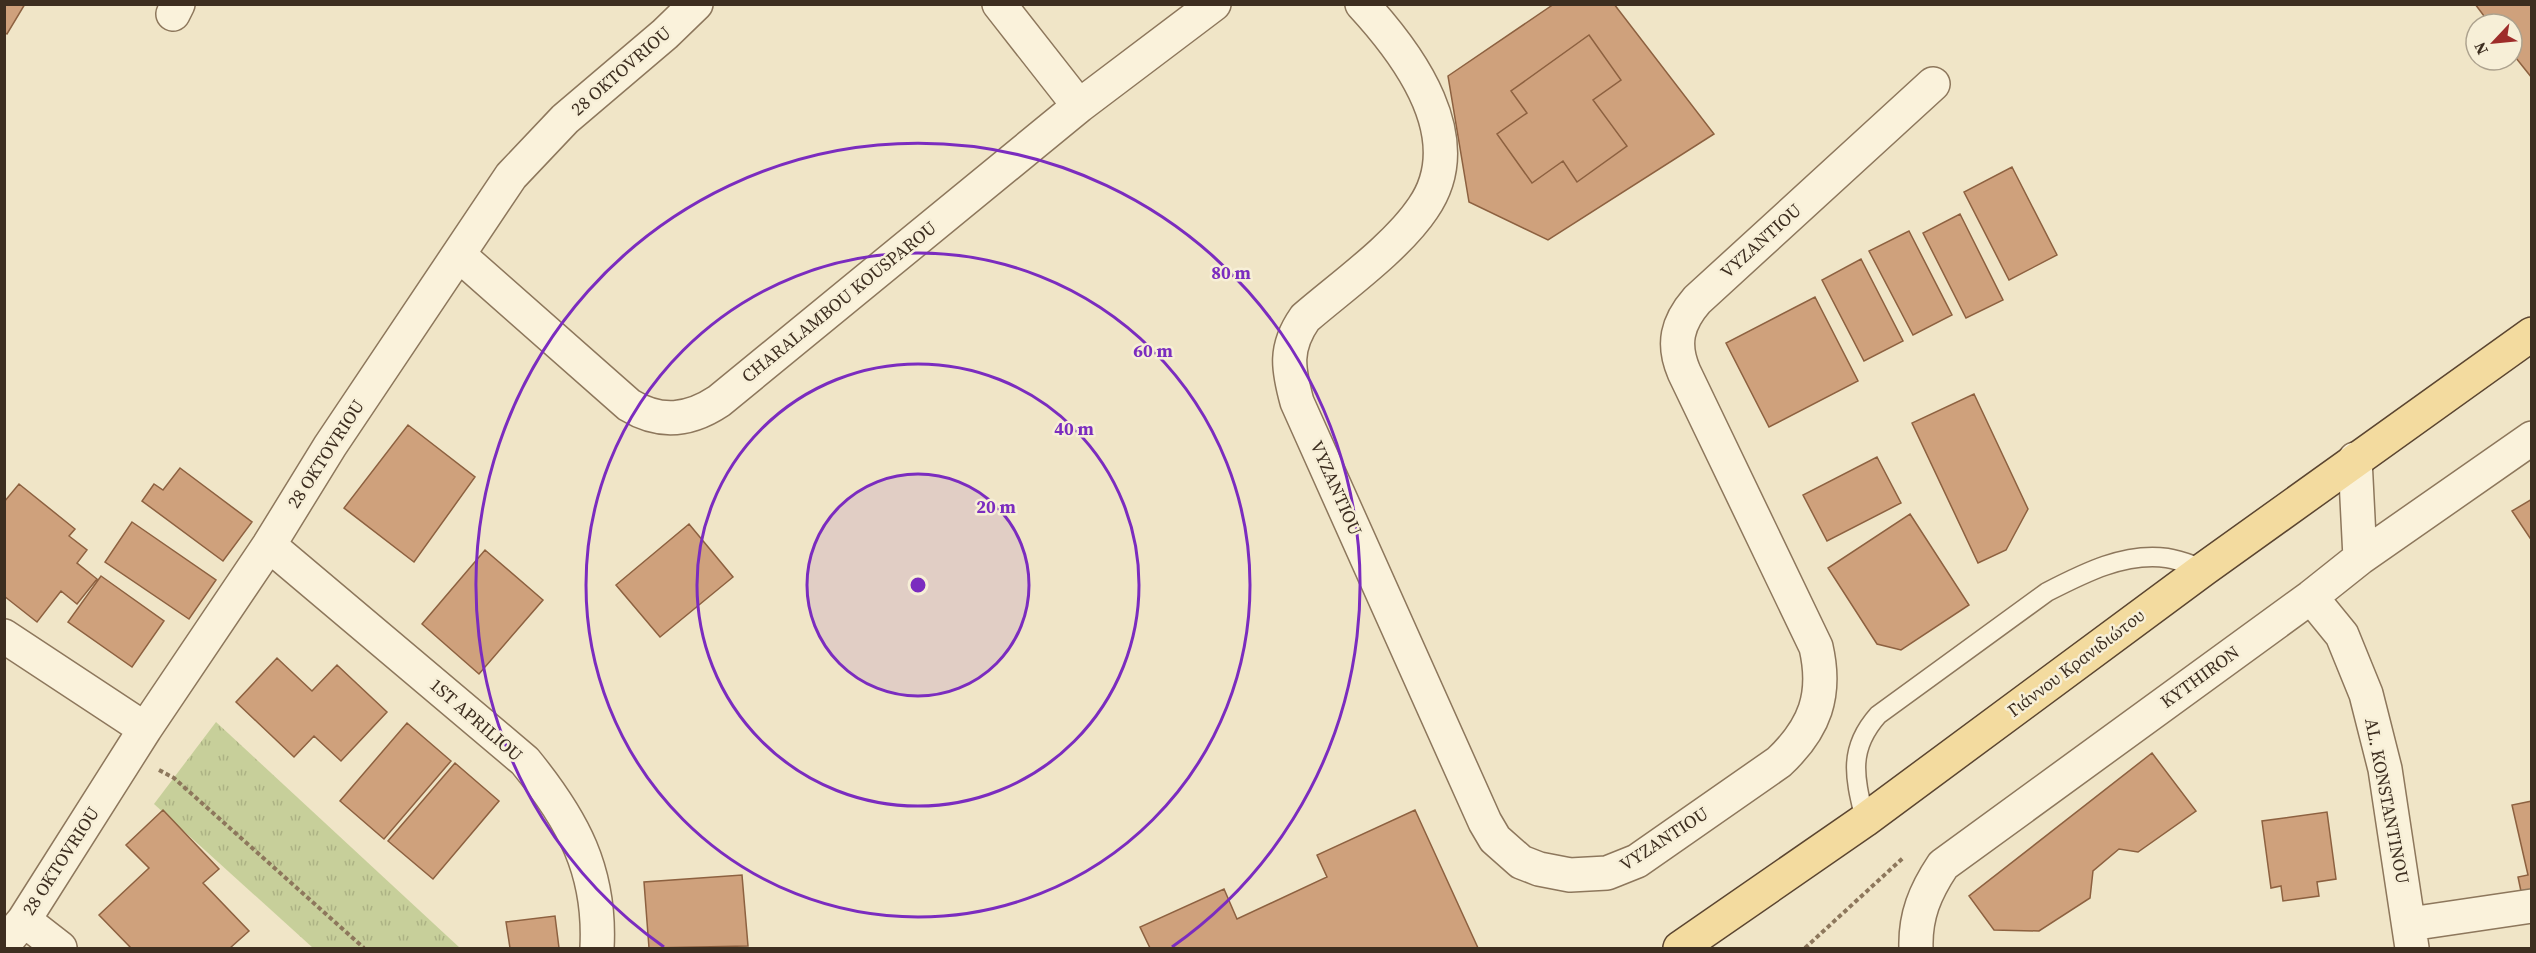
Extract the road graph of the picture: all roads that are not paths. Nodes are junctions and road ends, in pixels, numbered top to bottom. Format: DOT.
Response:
graph roads {
  1 [pos="696,4"];
  2 [pos="999,4"];
  3 [pos="1214,4"];
  4 [pos="1362,4"];
  5 [pos="1932,84"];
  6 [pos="1079,106"];
  7 [pos="459,255"];
  8 [pos="2532,333"];
  9 [pos="2532,438"];
  10 [pos="2355,459"];
  11 [pos="270,545"];
  12 [pos="2360,558"];
  13 [pos="2204,569"];
  14 [pos="2311,597"];
  15 [pos="4,636"];
  16 [pos="138,741"];
  17 [pos="1865,820"];
  18 [pos="2532,906"];
  19 [pos="14,932"];
  20 [pos="2411,936"];
  21 [pos="60,948"];
  22 [pos="597,948"];
  23 [pos="1680,948"];
  24 [pos="1916,948"];
  1 -- 7 [label="street, 28 OKTOVRIOU"];
  2 -- 6 [label="street"];
  3 -- 6 [label="street, CHARALAMBOU KOUSPAROU"];
  4 -- 5 [label="street, VYZANTIOU"];
  6 -- 7 [label="street, CHARALAMBOU KOUSPAROU"];
  7 -- 11 [label="street, 28 OKTOVRIOU"];
  8 -- 10 [label="main road, Γιάννου Κρανιδιώτου"];
  9 -- 12 [label="street, KYTHIRON"];
  10 -- 12 [label="street"];
  10 -- 13 [label="main road, Γιάννου Κρανιδιώτου"];
  11 -- 16 [label="street, 28 OKTOVRIOU"];
  11 -- 22 [label="street, 1ST APRILIOU"];
  12 -- 14 [label="street, KYTHIRON"];
  13 -- 17 [label="main road, Γιάννου Κρανιδιώτου"];
  13 -- 17 [label="lane"];
  14 -- 20 [label="street, AL. KONSTANTINOU"];
  14 -- 24 [label="street, KYTHIRON"];
  15 -- 16 [label="street"];
  16 -- 19 [label="street, 28 OKTOVRIOU"];
  17 -- 23 [label="main road, Γιάννου Κρανιδιώτου"];
  18 -- 20 [label="street"];
  19 -- 21 [label="street"];
}
